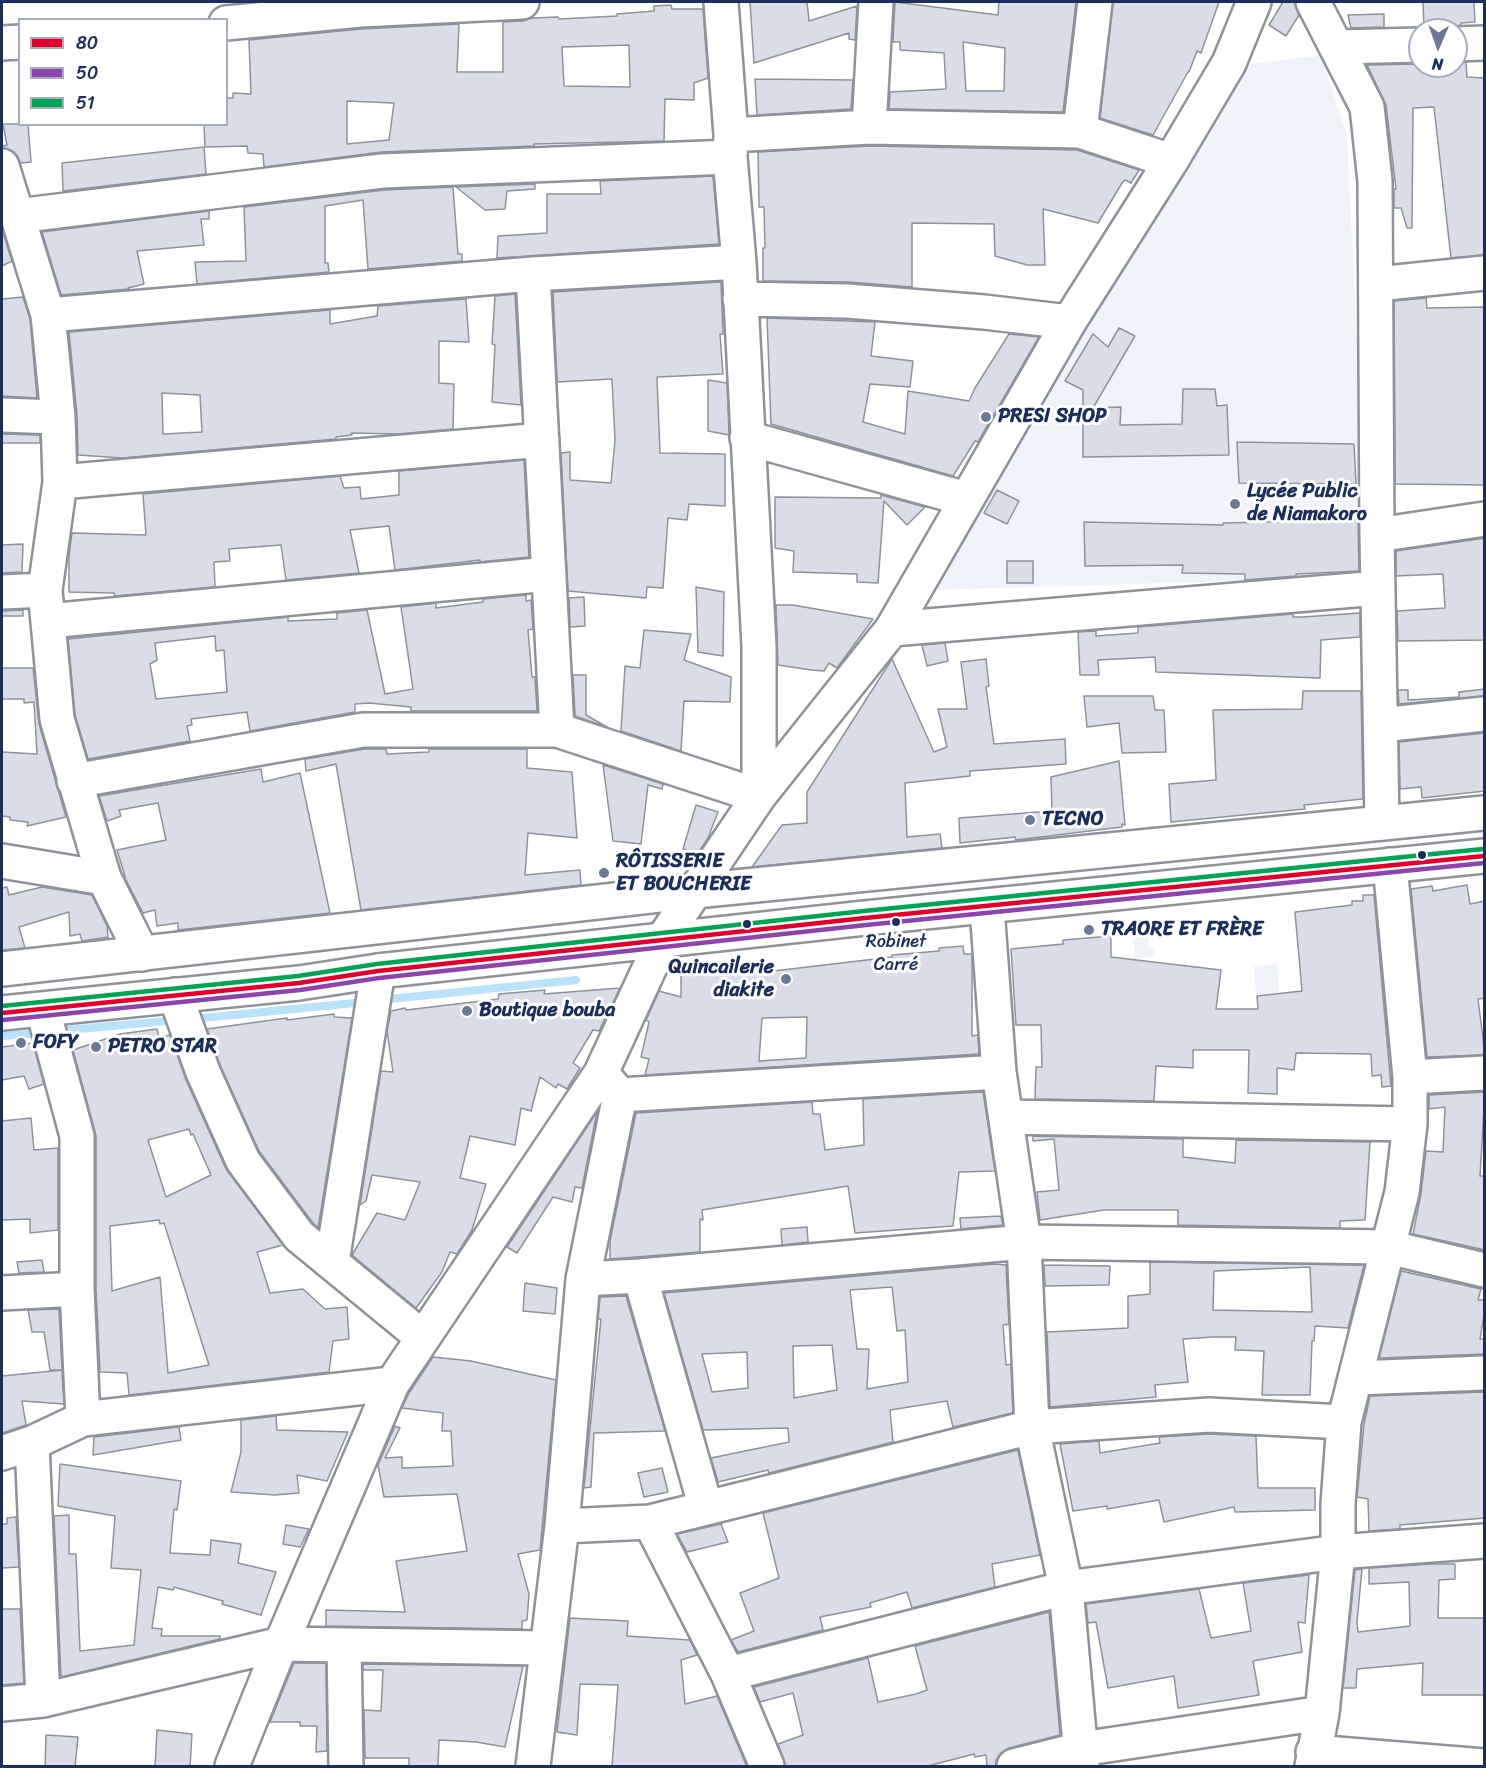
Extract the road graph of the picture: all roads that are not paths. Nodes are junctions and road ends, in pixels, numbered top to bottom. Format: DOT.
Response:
graph roads {
  1 [pos="522,2"];
  2 [pos="721,2"];
  3 [pos="876,2"];
  4 [pos="1095,2"];
  5 [pos="1254,2"];
  6 [pos="1313,2"];
  7 [pos="228,22"];
  8 [pos="18,42"];
  9 [pos="2,43"];
  10 [pos="1485,43"];
  11 [pos="1468,44"];
  12 [pos="1408,45"];
  13 [pos="1338,47"];
  14 [pos="869,127"];
  15 [pos="1080,131"];
  16 [pos="730,146"];
  17 [pos="1171,161"];
  18 [pos="2,166"];
  19 [pos="17,216"];
  20 [pos="739,262"];
  21 [pos="1485,273"];
  22 [pos="533,274"];
  23 [pos="1377,284"];
  24 [pos="740,299"];
  25 [pos="48,315"];
  26 [pos="1069,322"];
  27 [pos="2,415"];
  28 [pos="58,417"];
  29 [pos="747,438"];
  30 [pos="542,440"];
  31 [pos="60,482"];
  32 [pos="966,499"];
  33 [pos="1485,519"];
  34 [pos="1377,535"];
  35 [pos="549,574"];
  36 [pos="1378,588"];
  37 [pos="2,592"];
  38 [pos="46,606"];
  39 [pos="892,629"];
  40 [pos="1485,714"];
  41 [pos="1381,725"];
  42 [pos="557,730"];
  43 [pos="74,781"];
  44 [pos="759,796"];
  45 [pos="1485,813"];
  46 [pos="1382,823"];
  47 [pos="1485,856"];
  48 [pos="2,861"];
  49 [pos="1390,865"];
  50 [pos="104,878"];
  51 [pos="695,891"];
  52 [pos="987,908"];
  53 [pos="662,941"];
  54 [pos="142,954"];
  55 [pos="2,969"];
  56 [pos="378,971"];
  57 [pos="175,995"];
  58 [pos="43,1010"];
  59 [pos="2,1012"];
  60 [pos="999,1072"];
  61 [pos="1485,1073"];
  62 [pos="1410,1077"];
  63 [pos="611,1084"];
  64 [pos="1006,1117"];
  65 [pos="1410,1124"];
  66 [pos="1024,1242"];
  67 [pos="1388,1247"];
  68 [pos="332,1262"];
  69 [pos="1485,1270"];
  70 [pos="640,1276"];
  71 [pos="583,1279"];
  72 [pos="77,1289"];
  73 [pos="2,1293"];
  74 [pos="422,1337"];
  75 [pos="1485,1373"];
  76 [pos="1356,1378"];
  77 [pos="392,1384"];
  78 [pos="83,1419"];
  79 [pos="1344,1422"];
  80 [pos="1032,1428"];
  81 [pos="32,1443"];
  82 [pos="2,1453"];
  83 [pos="706,1508"];
  84 [pos="650,1522"];
  85 [pos="562,1526"];
  86 [pos="1485,1542"];
  87 [pos="1338,1552"];
  88 [pos="1066,1588"];
  89 [pos="281,1644"];
  90 [pos="344,1645"];
  91 [pos="546,1648"];
  92 [pos="728,1674"];
  93 [pos="43,1700"];
  94 [pos="2,1704"];
  95 [pos="1322,1713"];
  96 [pos="1081,1758"];
  97 [pos="1312,1760"];
  98 [pos="1485,1766"];
  99 [pos="232,1767"];
  100 [pos="346,1767"];
  101 [pos="533,1767"];
  102 [pos="767,1767"];
  103 [pos="1014,1767"];
  1 -- 7 [label="street"];
  2 -- 16 [label="street"];
  3 -- 14 [label="street"];
  4 -- 15 [label="street"];
  5 -- 17 [label="street"];
  6 -- 13 [label="street"];
  8 -- 9 [label="street"];
  10 -- 11 [label="street"];
  12 -- 13 [label="street"];
  13 -- 23 [label="street"];
  14 -- 15 [label="street"];
  14 -- 16 [label="street"];
  15 -- 17 [label="street"];
  16 -- 19 [label="street"];
  16 -- 20 [label="street"];
  17 -- 26 [label="street"];
  18 -- 19 [label="street"];
  19 -- 25 [label="street"];
  20 -- 22 [label="street"];
  20 -- 24 [label="street"];
  21 -- 23 [label="street"];
  22 -- 25 [label="street"];
  22 -- 30 [label="street"];
  23 -- 34 [label="street"];
  24 -- 26 [label="street"];
  24 -- 29 [label="street"];
  25 -- 28 [label="street"];
  26 -- 32 [label="street"];
  27 -- 28 [label="street"];
  28 -- 31 [label="street"];
  29 -- 32 [label="street"];
  29 -- 44 [label="street"];
  30 -- 31 [label="street"];
  30 -- 35 [label="street"];
  31 -- 38 [label="street"];
  32 -- 39 [label="street"];
  33 -- 34 [label="street"];
  34 -- 36 [label="street"];
  35 -- 38 [label="street"];
  35 -- 42 [label="street"];
  36 -- 39 [label="street"];
  36 -- 41 [label="street"];
  37 -- 38 [label="street"];
  38 -- 43 [label="street"];
  39 -- 44 [label="street"];
  40 -- 41 [label="street"];
  41 -- 46 [label="street"];
  42 -- 43 [label="street"];
  42 -- 44 [label="street"];
  43 -- 50 [label="street"];
  44 -- 51 [label="street"];
  45 -- 46 [label="street"];
  46 -- 51 [label="street"];
  47 -- 49 [label="street"];
  48 -- 50 [label="street"];
  49 -- 52 [label="street"];
  49 -- 62 [label="street"];
  50 -- 54 [label="street"];
  51 -- 53 [label="street"];
  51 -- 54 [label="street"];
  52 -- 53 [label="street"];
  52 -- 60 [label="street"];
  53 -- 56 [label="street"];
  53 -- 63 [label="street"];
  54 -- 55 [label="street"];
  56 -- 57 [label="street"];
  56 -- 68 [label="street"];
  57 -- 58 [label="street"];
  57 -- 68 [label="street"];
  58 -- 59 [label="street"];
  58 -- 72 [label="street"];
  60 -- 63 [label="street"];
  60 -- 64 [label="street"];
  61 -- 62 [label="street"];
  62 -- 65 [label="street"];
  63 -- 71 [label="street"];
  63 -- 74 [label="street"];
  64 -- 65 [label="street"];
  64 -- 66 [label="street"];
  65 -- 67 [label="street"];
  66 -- 67 [label="street"];
  66 -- 70 [label="street"];
  66 -- 80 [label="street"];
  67 -- 69 [label="street"];
  67 -- 76 [label="street"];
  68 -- 74 [label="street"];
  70 -- 71 [label="street"];
  70 -- 83 [label="street"];
  71 -- 85 [label="street"];
  72 -- 73 [label="street"];
  72 -- 78 [label="street"];
  74 -- 77 [label="street"];
  75 -- 76 [label="street"];
  76 -- 79 [label="street"];
  77 -- 78 [label="street"];
  77 -- 89 [label="street"];
  78 -- 81 [label="street"];
  79 -- 80 [label="street"];
  79 -- 87 [label="street"];
  80 -- 83 [label="street"];
  80 -- 88 [label="street"];
  81 -- 82 [label="street"];
  81 -- 93 [label="street"];
  83 -- 84 [label="street"];
  84 -- 85 [label="street"];
  84 -- 92 [label="street"];
  85 -- 91 [label="street"];
  86 -- 87 [label="street"];
  87 -- 88 [label="street"];
  87 -- 95 [label="street"];
  88 -- 92 [label="street"];
  88 -- 96 [label="street"];
  89 -- 90 [label="street"];
  89 -- 93 [label="street"];
  89 -- 99 [label="street"];
  90 -- 91 [label="street"];
  90 -- 100 [label="street"];
  91 -- 101 [label="street"];
  92 -- 102 [label="street"];
  93 -- 94 [label="street"];
  95 -- 96 [label="street"];
  95 -- 97 [label="street"];
  96 -- 103 [label="street"];
  97 -- 98 [label="street"];
}
